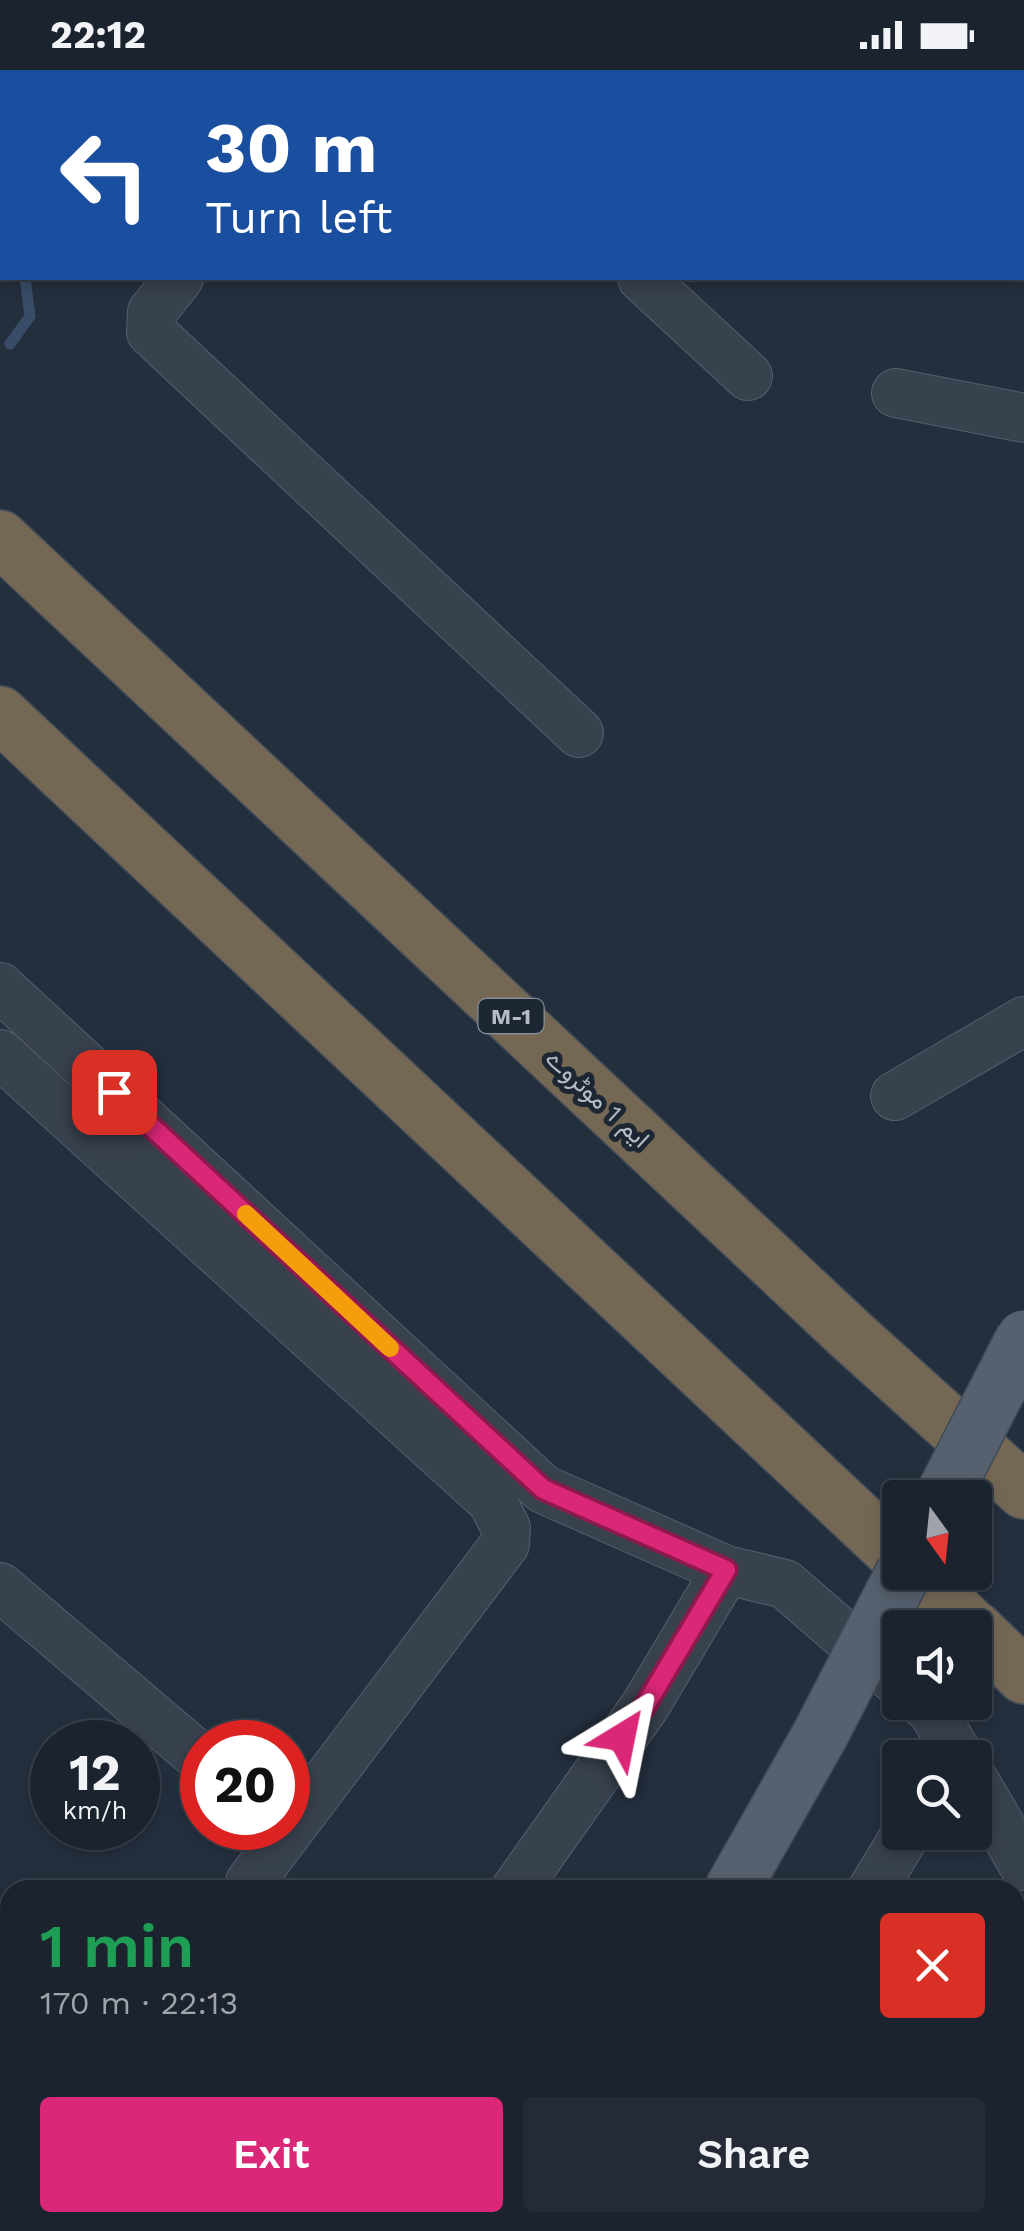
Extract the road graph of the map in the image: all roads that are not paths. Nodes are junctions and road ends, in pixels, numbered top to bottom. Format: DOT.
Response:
graph roads {
  1 [pos="177,280"];
  2 [pos="644,280"];
  3 [pos="748,376"];
  4 [pos="896,393"];
  5 [pos="1024,418"];
  6 [pos="0,538"];
  7 [pos="0,714"];
  8 [pos="580,733"];
  9 [pos="0,986"];
  10 [pos="1024,1021"];
  11 [pos="0,1054"];
  12 [pos="895,1096"];
  13 [pos="1024,1338"];
  14 [pos="951,1480"];
  15 [pos="1024,1491"];
  16 [pos="882,1541"];
  17 [pos="726,1570"];
  18 [pos="0,1587"];
  19 [pos="895,1590"];
  20 [pos="934,1590"];
  21 [pos="955,1610"];
  22 [pos="992,1645"];
  23 [pos="882,1668"];
  24 [pos="1024,1676"];
  25 [pos="180,1740"];
  26 [pos="310,1797"];
  27 [pos="992,1813"];
  28 [pos="271,1850"];
  29 [pos="896,1850"];
  30 [pos="1024,1866"];
  31 [pos="251,1880"];
  32 [pos="521,1880"];
  33 [pos="738,1880"];
  34 [pos="878,1880"];
  1 -- 8 [label="street"];
  2 -- 3 [label="street"];
  4 -- 5 [label="street"];
  6 -- 15 [label="highway, ایم 1 موٹروے / M-1"];
  7 -- 16 [label="highway"];
  9 -- 17 [label="street"];
  10 -- 12 [label="street"];
  11 -- 26 [label="street"];
  13 -- 14 [label="main road, bridge"];
  17 -- 23 [label="street"];
  17 -- 32 [label="street"];
  18 -- 25 [label="street"];
  19 -- 33 [label="main road, bridge"];
  20 -- 21 [label="highway"];
  22 -- 24 [label="highway"];
  27 -- 30 [label="street"];
  28 -- 31 [label="street"];
  29 -- 34 [label="street"];
}
